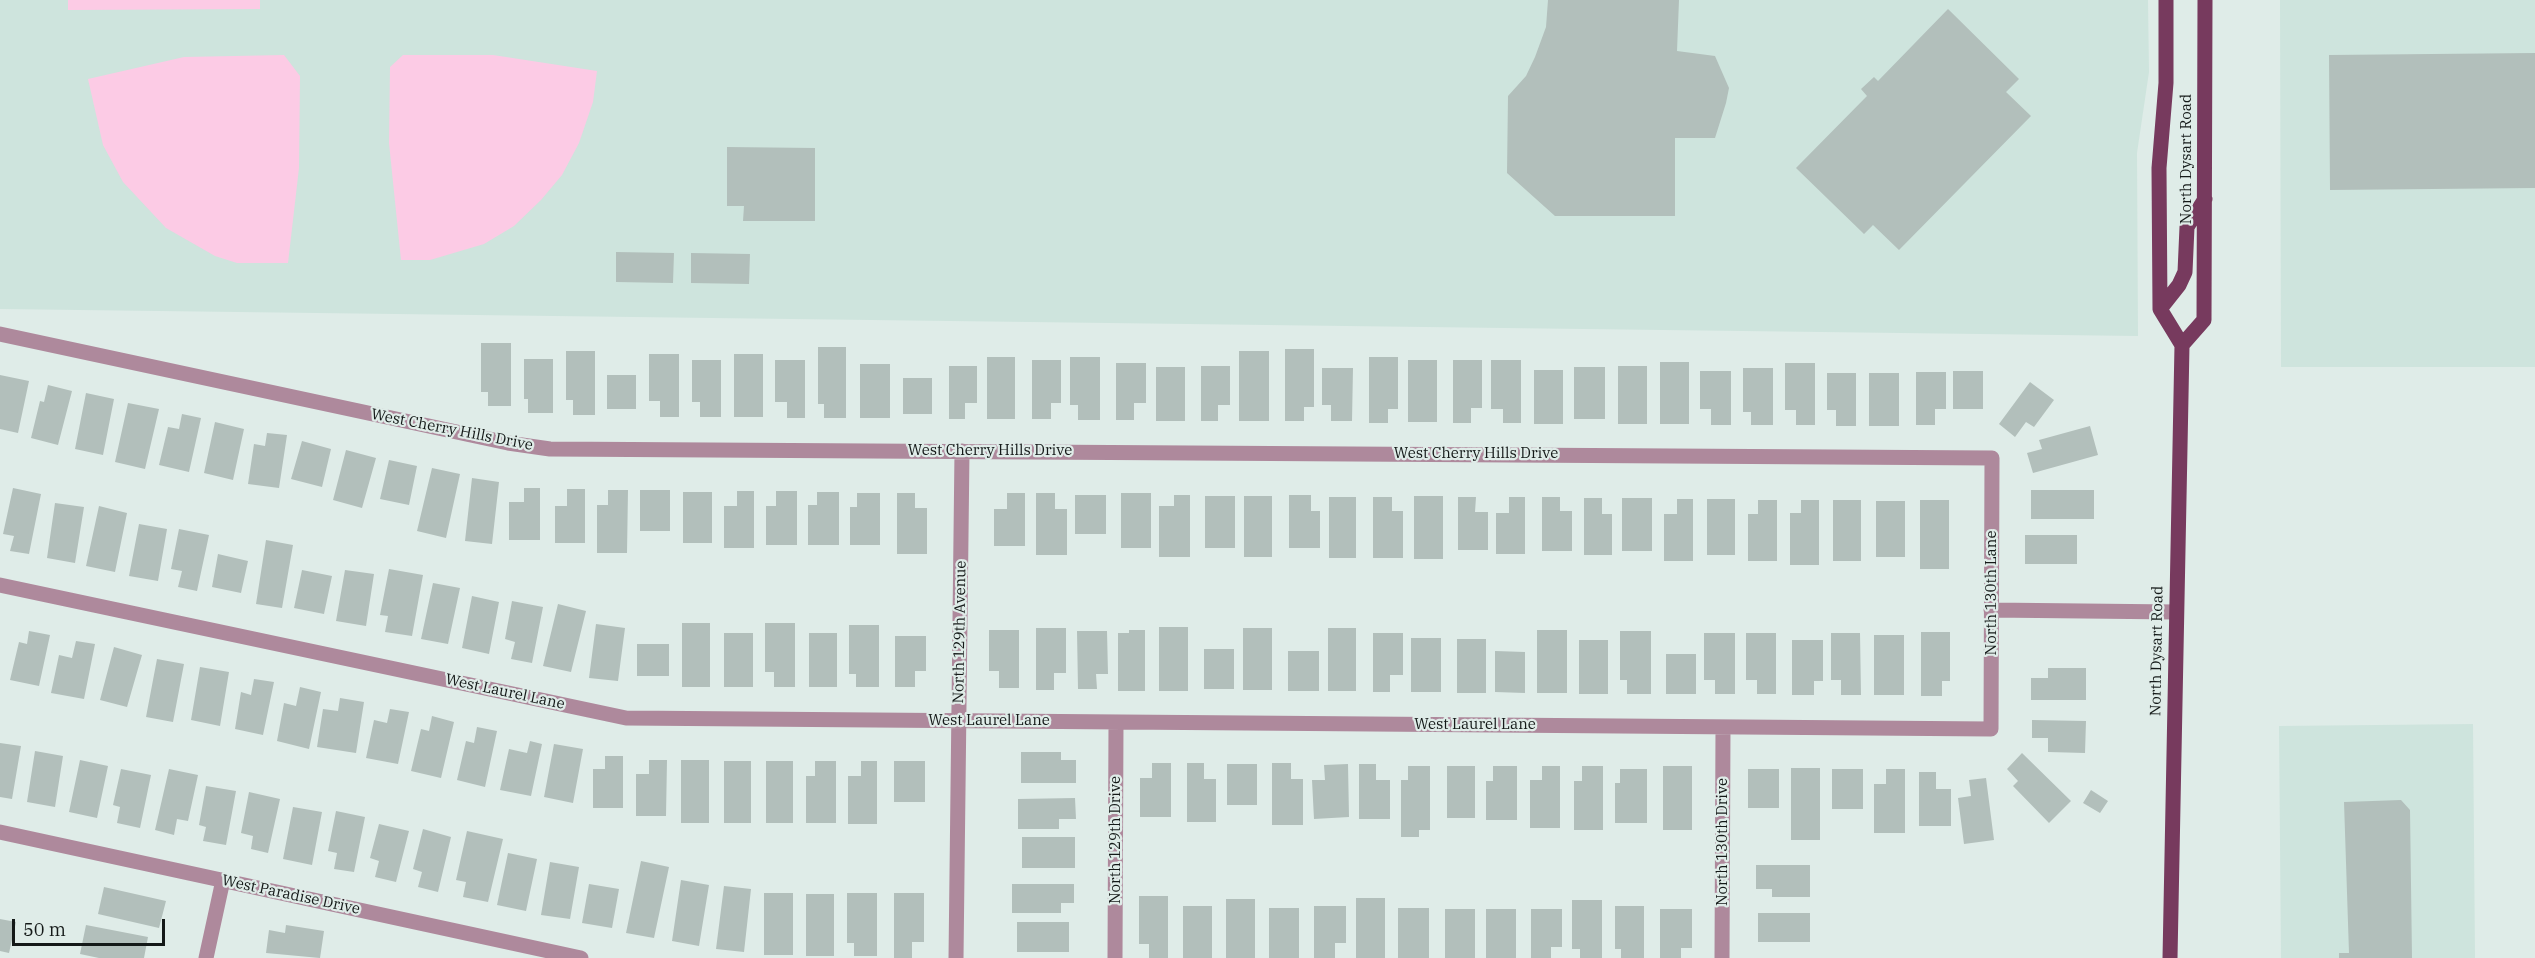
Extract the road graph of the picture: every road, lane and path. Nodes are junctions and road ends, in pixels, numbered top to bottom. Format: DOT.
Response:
graph roads {
  1 [pos="2166,0"];
  2 [pos="2205,0"];
  3 [pos="2205,199"];
  4 [pos="2160,309"];
  5 [pos="0,334"];
  6 [pos="2182,345"];
  7 [pos="962,451"];
  8 [pos="1992,458"];
  9 [pos="0,585"];
  10 [pos="1991,610"];
  11 [pos="2176,612"];
  12 [pos="959,721"];
  13 [pos="1116,723"];
  14 [pos="1723,727"];
  15 [pos="1991,729"];
  16 [pos="0,832"];
  17 [pos="223,880"];
  18 [pos="515,951"];
  19 [pos="206,958"];
  20 [pos="581,958"];
  21 [pos="956,958"];
  22 [pos="1115,958"];
  23 [pos="1722,958"];
  24 [pos="2170,958"];
  1 -- 4 [label="main road, North Dysart Road"];
  2 -- 3 [label="main road, North Dysart Road"];
  3 -- 4 [label="main road"];
  3 -- 6 [label="main road, North Dysart Road"];
  4 -- 6 [label="main road"];
  5 -- 7 [label="street, West Cherry Hills Drive"];
  6 -- 11 [label="main road, North Dysart Road"];
  7 -- 8 [label="street, West Cherry Hills Drive"];
  7 -- 12 [label="street, North 129th Avenue"];
  8 -- 10 [label="street, North 130th Lane"];
  9 -- 12 [label="street, West Laurel Lane"];
  10 -- 11 [label="street"];
  10 -- 15 [label="street, North 130th Lane"];
  11 -- 24 [label="main road, North Dysart Road"];
  12 -- 13 [label="street, West Laurel Lane"];
  12 -- 21 [label="street, North 129th Avenue"];
  13 -- 14 [label="street, West Laurel Lane"];
  13 -- 22 [label="street, North 129th Drive"];
  14 -- 15 [label="street, West Laurel Lane"];
  14 -- 23 [label="street, North 130th Drive"];
  16 -- 17 [label="street, West Paradise Drive"];
  17 -- 18 [label="street, West Paradise Drive"];
  17 -- 19 [label="street"];
  18 -- 20 [label="street, West Paradise Drive"];
}
